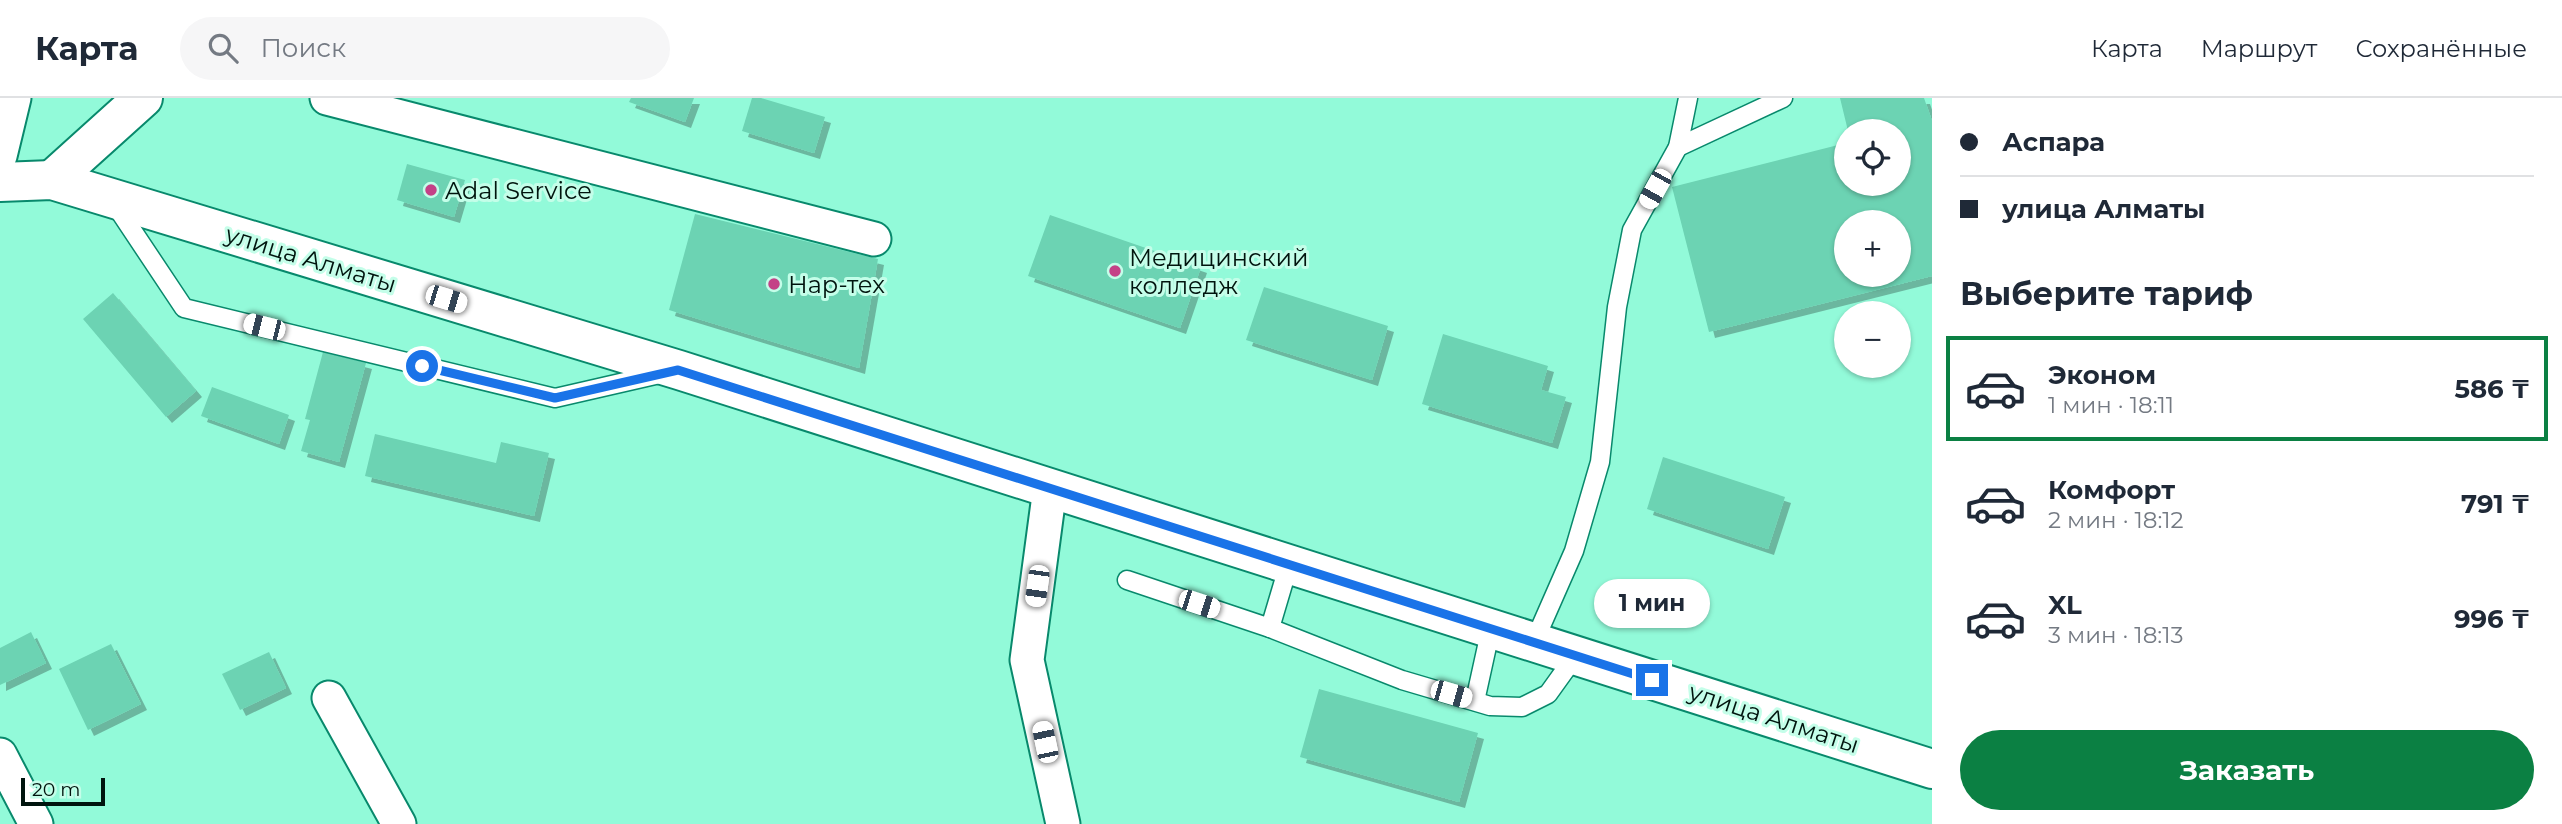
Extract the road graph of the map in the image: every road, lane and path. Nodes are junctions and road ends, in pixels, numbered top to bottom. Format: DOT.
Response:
graph roads {
  1 [pos="14,98"];
  2 [pos="143,98"];
  3 [pos="327,98"];
  4 [pos="1688,98"];
  5 [pos="1783,98"];
  6 [pos="1678,147"];
  7 [pos="0,156"];
  8 [pos="52,180"];
  9 [pos="0,183"];
  10 [pos="110,198"];
  11 [pos="874,239"];
  12 [pos="678,370"];
  13 [pos="1050,488"];
  14 [pos="1289,564"];
  15 [pos="1127,580"];
  16 [pos="1270,628"];
  17 [pos="1491,628"];
  18 [pos="1534,642"];
  19 [pos="1576,655"];
  20 [pos="329,698"];
  21 [pos="1475,701"];
  22 [pos="0,755"];
  23 [pos="1932,769"];
  24 [pos="36,824"];
  25 [pos="399,824"];
  26 [pos="1063,824"];
  1 -- 7 [label="street"];
  2 -- 8 [label="main road"];
  3 -- 11 [label="street"];
  4 -- 6 [label="lane"];
  5 -- 6 [label="lane"];
  6 -- 18 [label="lane"];
  8 -- 9 [label="main road"];
  8 -- 10 [label="main road, улица Алматы"];
  10 -- 12 [label="main road, улица Алматы"];
  10 -- 12 [label="lane"];
  12 -- 13 [label="main road, улица Алматы"];
  13 -- 14 [label="main road, улица Алматы"];
  13 -- 26 [label="street"];
  14 -- 16 [label="lane"];
  14 -- 17 [label="main road, улица Алматы"];
  15 -- 16 [label="lane"];
  16 -- 21 [label="lane"];
  17 -- 18 [label="main road, улица Алматы"];
  17 -- 21 [label="lane"];
  18 -- 19 [label="main road, улица Алматы"];
  19 -- 21 [label="lane"];
  19 -- 23 [label="main road, улица Алматы"];
  20 -- 25 [label="street"];
  22 -- 24 [label="street"];
}
